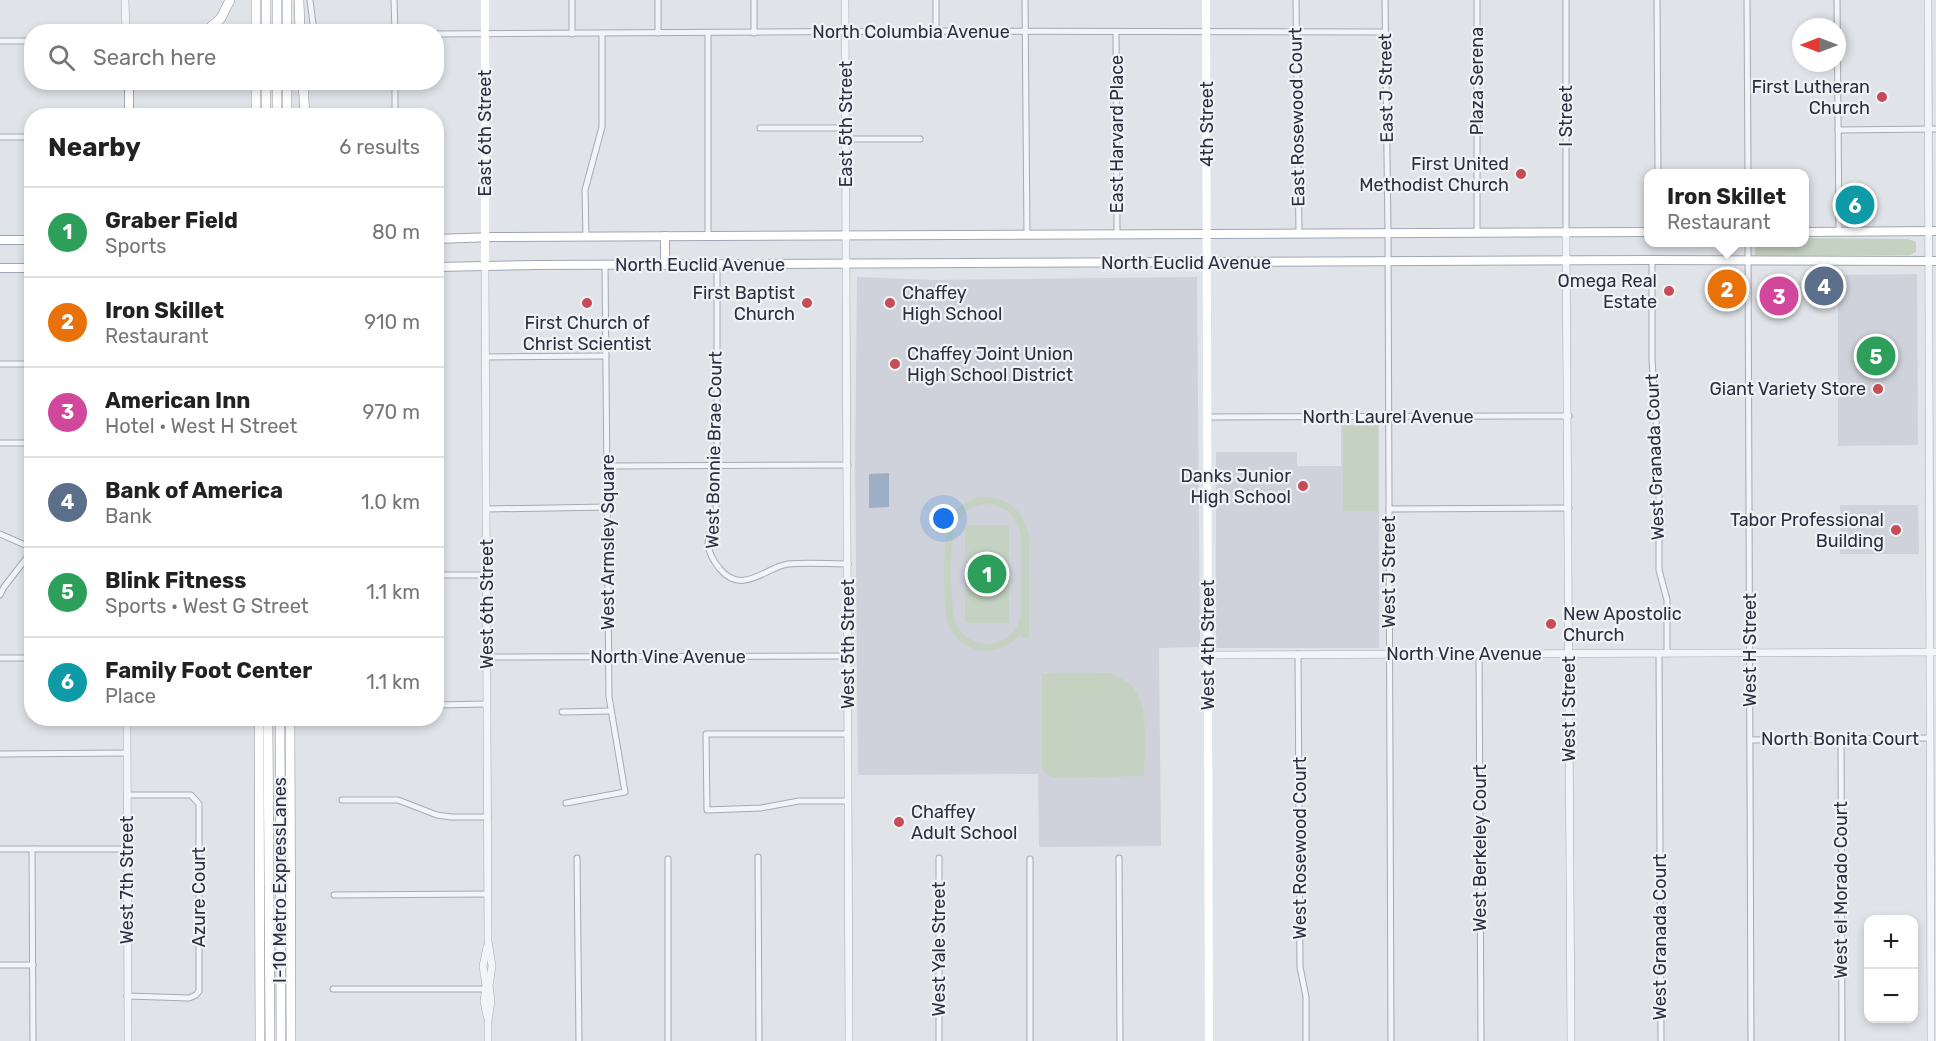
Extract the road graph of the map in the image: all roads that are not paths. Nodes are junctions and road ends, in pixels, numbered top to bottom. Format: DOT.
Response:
graph roads {
  1 [pos="125,0"];
  2 [pos="230,0"];
  3 [pos="256,0"];
  4 [pos="266,0"];
  5 [pos="277,0"];
  6 [pos="286,0"];
  7 [pos="298,0"];
  8 [pos="310,0"];
  9 [pos="394,0"];
  10 [pos="485,0"];
  11 [pos="572,0"];
  12 [pos="658,0"];
  13 [pos="754,0"];
  14 [pos="845,0"];
  15 [pos="936,0"];
  16 [pos="1025,0"];
  17 [pos="1206,0"];
  18 [pos="1296,0"];
  19 [pos="1385,0"];
  20 [pos="1477,0"];
  21 [pos="1566,0"];
  22 [pos="1657,0"];
  23 [pos="1747,0"];
  24 [pos="1837,0"];
  25 [pos="1928,0"];
  26 [pos="126,24"];
  27 [pos="214,24"];
  28 [pos="256,24"];
  29 [pos="266,24"];
  30 [pos="277,24"];
  31 [pos="287,24"];
  32 [pos="300,24"];
  33 [pos="313,24"];
  34 [pos="395,24"];
  35 [pos="1206,30"];
  36 [pos="1297,30"];
  37 [pos="936,31"];
  38 [pos="846,32"];
  39 [pos="1025,32"];
  40 [pos="1116,32"];
  41 [pos="1385,32"];
  42 [pos="1932,32"];
  43 [pos="658,33"];
  44 [pos="708,33"];
  45 [pos="754,33"];
  46 [pos="444,34"];
  47 [pos="485,34"];
  48 [pos="572,34"];
  49 [pos="602,34"];
  50 [pos="0,40"];
  51 [pos="24,40"];
  52 [pos="129,90"];
  53 [pos="256,90"];
  54 [pos="266,90"];
  55 [pos="277,90"];
  56 [pos="287,90"];
  57 [pos="303,90"];
  58 [pos="395,90"];
  59 [pos="129,108"];
  60 [pos="256,108"];
  61 [pos="266,108"];
  62 [pos="278,108"];
  63 [pos="287,108"];
  64 [pos="305,108"];
  65 [pos="395,108"];
  66 [pos="760,128"];
  67 [pos="846,128"];
  68 [pos="1932,129"];
  69 [pos="1838,130"];
  70 [pos="0,137"];
  71 [pos="24,137"];
  72 [pos="920,139"];
  73 [pos="846,140"];
  74 [pos="1658,169"];
  75 [pos="1748,169"];
  76 [pos="1932,231"];
  77 [pos="1644,232"];
  78 [pos="1809,232"];
  79 [pos="1839,232"];
  80 [pos="1388,233"];
  81 [pos="1566,233"];
  82 [pos="1299,234"];
  83 [pos="1477,234"];
  84 [pos="1207,235"];
  85 [pos="665,236"];
  86 [pos="846,236"];
  87 [pos="1026,236"];
  88 [pos="1117,236"];
  89 [pos="485,237"];
  90 [pos="586,237"];
  91 [pos="708,237"];
  92 [pos="444,239"];
  93 [pos="0,240"];
  94 [pos="24,240"];
  95 [pos="1748,247"];
  96 [pos="846,248"];
  97 [pos="1207,248"];
  98 [pos="1388,248"];
  99 [pos="1652,260"];
  100 [pos="1748,260"];
  101 [pos="1388,261"];
  102 [pos="1567,261"];
  103 [pos="1932,261"];
  104 [pos="1207,263"];
  105 [pos="846,264"];
  106 [pos="665,265"];
  107 [pos="717,265"];
  108 [pos="485,266"];
  109 [pos="605,266"];
  110 [pos="444,267"];
  111 [pos="0,268"];
  112 [pos="24,268"];
  113 [pos="606,356"];
  114 [pos="486,357"];
  115 [pos="1933,360"];
  116 [pos="0,364"];
  117 [pos="24,364"];
  118 [pos="1569,416"];
  119 [pos="1208,417"];
  120 [pos="1388,417"];
  121 [pos="0,443"];
  122 [pos="24,443"];
  123 [pos="1933,459"];
  124 [pos="848,465"];
  125 [pos="607,466"];
  126 [pos="717,466"];
  127 [pos="607,507"];
  128 [pos="487,508"];
  129 [pos="1569,508"];
  130 [pos="1389,509"];
  131 [pos="0,534"];
  132 [pos="24,546"];
  133 [pos="1933,555"];
  134 [pos="24,561"];
  135 [pos="848,564"];
  136 [pos="444,575"];
  137 [pos="487,575"];
  138 [pos="0,595"];
  139 [pos="1933,652"];
  140 [pos="1750,653"];
  141 [pos="1298,654"];
  142 [pos="1479,654"];
  143 [pos="1569,654"];
  144 [pos="1663,654"];
  145 [pos="1208,655"];
  146 [pos="1388,655"];
  147 [pos="848,656"];
  148 [pos="487,657"];
  149 [pos="608,657"];
  150 [pos="0,658"];
  151 [pos="24,658"];
  152 [pos="487,704"];
  153 [pos="444,705"];
  154 [pos="611,711"];
  155 [pos="562,712"];
  156 [pos="127,726"];
  157 [pos="258,726"];
  158 [pos="268,726"];
  159 [pos="280,726"];
  160 [pos="290,726"];
  161 [pos="847,734"];
  162 [pos="1930,738"];
  163 [pos="1840,739"];
  164 [pos="1750,740"];
  165 [pos="127,753"];
  166 [pos="0,754"];
  167 [pos="127,795"];
  168 [pos="342,800"];
  169 [pos="848,801"];
  170 [pos="566,803"];
  171 [pos="488,817"];
  172 [pos="0,849"];
  173 [pos="32,849"];
  174 [pos="127,849"];
  175 [pos="758,857"];
  176 [pos="577,858"];
  177 [pos="939,858"];
  178 [pos="1119,858"];
  179 [pos="668,859"];
  180 [pos="1030,859"];
  181 [pos="488,894"];
  182 [pos="334,895"];
  183 [pos="0,965"];
  184 [pos="33,965"];
  185 [pos="333,988"];
  186 [pos="487,989"];
  187 [pos="127,996"];
  188 [pos="33,1041"];
  189 [pos="128,1041"];
  190 [pos="260,1041"];
  191 [pos="270,1041"];
  192 [pos="280,1041"];
  193 [pos="291,1041"];
  194 [pos="488,1041"];
  195 [pos="579,1041"];
  196 [pos="668,1041"];
  197 [pos="759,1041"];
  198 [pos="849,1041"];
  199 [pos="939,1041"];
  200 [pos="1030,1041"];
  201 [pos="1120,1041"];
  202 [pos="1209,1041"];
  203 [pos="1306,1041"];
  204 [pos="1390,1041"];
  205 [pos="1481,1041"];
  206 [pos="1571,1041"];
  207 [pos="1661,1041"];
  208 [pos="1751,1041"];
  209 [pos="1842,1041"];
  210 [pos="1931,1041"];
  1 -- 26 [label="street"];
  2 -- 27 [label="highway"];
  3 -- 28 [label="highway"];
  4 -- 29 [label="highway"];
  5 -- 30 [label="highway"];
  6 -- 31 [label="highway"];
  7 -- 32 [label="highway"];
  8 -- 33 [label="street"];
  9 -- 34 [label="street"];
  10 -- 47 [label="main road, East 6th Street"];
  11 -- 48 [label="street"];
  12 -- 43 [label="street"];
  13 -- 45 [label="street"];
  14 -- 38 [label="street, East 5th Street"];
  15 -- 37 [label="street"];
  16 -- 39 [label="street"];
  17 -- 35 [label="main road, 4th Street"];
  18 -- 36 [label="street, East Rosewood Court"];
  19 -- 41 [label="street, East J Street"];
  20 -- 83 [label="street, Plaza Serena"];
  21 -- 81 [label="street, I Street"];
  22 -- 74 [label="street"];
  23 -- 75 [label="street"];
  24 -- 69 [label="street"];
  25 -- 42 [label="street"];
  35 -- 36 [label="street, North Columbia Avenue"];
  35 -- 40 [label="street, North Columbia Avenue"];
  35 -- 84 [label="main road, 4th Street"];
  36 -- 41 [label="street, North Columbia Avenue"];
  36 -- 82 [label="street, East Rosewood Court"];
  37 -- 38 [label="street, North Columbia Avenue"];
  37 -- 39 [label="street, North Columbia Avenue"];
  38 -- 45 [label="street, North Columbia Avenue"];
  38 -- 67 [label="street, East 5th Street"];
  39 -- 40 [label="street, North Columbia Avenue"];
  39 -- 87 [label="street"];
  40 -- 88 [label="street, East Harvard Place"];
  41 -- 80 [label="street, East J Street"];
  42 -- 68 [label="street"];
  43 -- 44 [label="street, North Columbia Avenue"];
  43 -- 49 [label="street, North Columbia Avenue"];
  44 -- 45 [label="street, North Columbia Avenue"];
  44 -- 91 [label="street"];
  46 -- 47 [label="street, North Columbia Avenue"];
  47 -- 48 [label="street, North Columbia Avenue"];
  47 -- 89 [label="main road, East 6th Street"];
  48 -- 49 [label="street, North Columbia Avenue"];
  49 -- 90 [label="street"];
  50 -- 51 [label="street"];
  52 -- 59 [label="main road"];
  53 -- 60 [label="highway"];
  54 -- 61 [label="highway"];
  55 -- 62 [label="highway"];
  56 -- 63 [label="highway"];
  57 -- 64 [label="highway"];
  58 -- 65 [label="street"];
  66 -- 67 [label="street"];
  67 -- 73 [label="street, East 5th Street"];
  68 -- 69 [label="street"];
  68 -- 76 [label="street"];
  69 -- 79 [label="street"];
  70 -- 71 [label="street"];
  72 -- 73 [label="street"];
  73 -- 86 [label="street, East 5th Street"];
  76 -- 79 [label="main road"];
  76 -- 103 [label="street"];
  77 -- 81 [label="main road, North Euclid Avenue"];
  78 -- 79 [label="main road"];
  80 -- 82 [label="main road, North Euclid Avenue"];
  80 -- 83 [label="main road, North Euclid Avenue"];
  80 -- 98 [label="street, East J Street"];
  81 -- 83 [label="main road, North Euclid Avenue"];
  81 -- 102 [label="street, West I Street"];
  82 -- 84 [label="main road, North Euclid Avenue"];
  84 -- 88 [label="main road, North Euclid Avenue"];
  84 -- 97 [label="main road, 4th Street"];
  85 -- 90 [label="main road, North Euclid Avenue"];
  85 -- 91 [label="main road, North Euclid Avenue"];
  85 -- 106 [label="main road"];
  86 -- 87 [label="main road, North Euclid Avenue"];
  86 -- 91 [label="main road, North Euclid Avenue"];
  86 -- 96 [label="street, East 5th Street"];
  87 -- 88 [label="main road, North Euclid Avenue"];
  89 -- 90 [label="main road, North Euclid Avenue"];
  89 -- 92 [label="main road, North Euclid Avenue"];
  89 -- 108 [label="main road, East 6th Street"];
  93 -- 94 [label="main road"];
  95 -- 100 [label="street, West H Street"];
  96 -- 105 [label="street, West 5th Street"];
  97 -- 104 [label="main road, West 4th Street"];
  98 -- 101 [label="street, West J Street"];
  99 -- 100 [label="main road, North Euclid Avenue"];
  99 -- 102 [label="main road, North Euclid Avenue"];
  99 -- 144 [label="street, West Granada Court"];
  100 -- 103 [label="main road, North Euclid Avenue"];
  100 -- 140 [label="street, West H Street"];
  101 -- 102 [label="main road, North Euclid Avenue"];
  101 -- 104 [label="main road, North Euclid Avenue"];
  101 -- 120 [label="street, West J Street"];
  102 -- 118 [label="street, West I Street"];
  103 -- 115 [label="street"];
  104 -- 105 [label="main road, North Euclid Avenue"];
  104 -- 119 [label="main road, West 4th Street"];
  105 -- 107 [label="main road, North Euclid Avenue"];
  105 -- 124 [label="street, West 5th Street"];
  106 -- 107 [label="main road, North Euclid Avenue"];
  106 -- 109 [label="main road, North Euclid Avenue"];
  107 -- 126 [label="street, West Bonnie Brae Court"];
  108 -- 109 [label="main road, North Euclid Avenue"];
  108 -- 110 [label="main road, North Euclid Avenue"];
  108 -- 114 [label="street, West 6th Street"];
  109 -- 113 [label="street, West Armsley Square"];
  111 -- 112 [label="main road"];
  113 -- 114 [label="street"];
  113 -- 125 [label="street, West Armsley Square"];
  114 -- 128 [label="street, West 6th Street"];
  115 -- 123 [label="street"];
  116 -- 117 [label="street"];
  118 -- 120 [label="street, North Laurel Avenue"];
  118 -- 129 [label="street, West I Street"];
  119 -- 120 [label="street, North Laurel Avenue"];
  119 -- 145 [label="main road, West 4th Street"];
  120 -- 130 [label="street, West J Street"];
  121 -- 122 [label="street"];
  123 -- 133 [label="street"];
  124 -- 126 [label="street"];
  124 -- 135 [label="street, West 5th Street"];
  125 -- 126 [label="street"];
  125 -- 127 [label="street, West Armsley Square"];
  126 -- 135 [label="street, West Bonnie Brae Court"];
  127 -- 128 [label="street"];
  127 -- 149 [label="street, West Armsley Square"];
  128 -- 137 [label="street, West 6th Street"];
  129 -- 130 [label="street"];
  129 -- 143 [label="street, West I Street"];
  130 -- 146 [label="street, West J Street"];
  131 -- 132 [label="street"];
  133 -- 139 [label="street"];
  134 -- 138 [label="street"];
  135 -- 147 [label="street, West 5th Street"];
  136 -- 137 [label="street"];
  137 -- 148 [label="street, West 6th Street"];
  139 -- 140 [label="street, North Vine Avenue"];
  139 -- 162 [label="street"];
  140 -- 144 [label="street, North Vine Avenue"];
  140 -- 164 [label="street, West H Street"];
  141 -- 145 [label="street, North Vine Avenue"];
  141 -- 146 [label="street, North Vine Avenue"];
  141 -- 203 [label="street, West Rosewood Court"];
  142 -- 143 [label="street, North Vine Avenue"];
  142 -- 146 [label="street, North Vine Avenue"];
  142 -- 205 [label="street, West Berkeley Court"];
  143 -- 144 [label="street, North Vine Avenue"];
  143 -- 206 [label="street, West I Street"];
  144 -- 207 [label="street, West Granada Court"];
  145 -- 202 [label="main road, West 4th Street"];
  146 -- 204 [label="street, West J Street"];
  147 -- 149 [label="street, North Vine Avenue"];
  147 -- 161 [label="street, West 5th Street"];
  148 -- 149 [label="street, North Vine Avenue"];
  148 -- 152 [label="street, West 6th Street"];
  149 -- 154 [label="street, West Armsley Square"];
  150 -- 151 [label="street"];
  152 -- 153 [label="street"];
  152 -- 171 [label="street, West 6th Street"];
  154 -- 155 [label="street"];
  154 -- 170 [label="street, West Armsley Square"];
  156 -- 165 [label="street, West 7th Street"];
  157 -- 190 [label="highway"];
  158 -- 191 [label="highway, I-10 Metro ExpressLanes"];
  159 -- 192 [label="highway, I-10 Metro ExpressLanes"];
  160 -- 193 [label="highway"];
  161 -- 169 [label="street, West 5th Street"];
  161 -- 169 [label="street"];
  162 -- 163 [label="street, North Bonita Court"];
  162 -- 210 [label="street"];
  163 -- 164 [label="street, North Bonita Court"];
  163 -- 209 [label="street, West el Morado Court"];
  164 -- 208 [label="street, West H Street"];
  165 -- 166 [label="street"];
  165 -- 167 [label="street, West 7th Street"];
  167 -- 174 [label="street, West 7th Street"];
  167 -- 187 [label="street, Azure Court"];
  168 -- 171 [label="street"];
  169 -- 198 [label="street, West 5th Street"];
  171 -- 181 [label="street, West 6th Street"];
  172 -- 173 [label="street"];
  173 -- 174 [label="street"];
  173 -- 184 [label="street"];
  174 -- 187 [label="street, West 7th Street"];
  175 -- 197 [label="street"];
  176 -- 195 [label="street"];
  177 -- 199 [label="street, West Yale Street"];
  178 -- 201 [label="street"];
  179 -- 196 [label="street"];
  180 -- 200 [label="street"];
  181 -- 182 [label="street"];
  181 -- 186 [label="street, West 6th Street"];
  183 -- 184 [label="street"];
  184 -- 188 [label="street"];
  185 -- 186 [label="street"];
  186 -- 194 [label="street, West 6th Street"];
  187 -- 189 [label="street, West 7th Street"];
}
